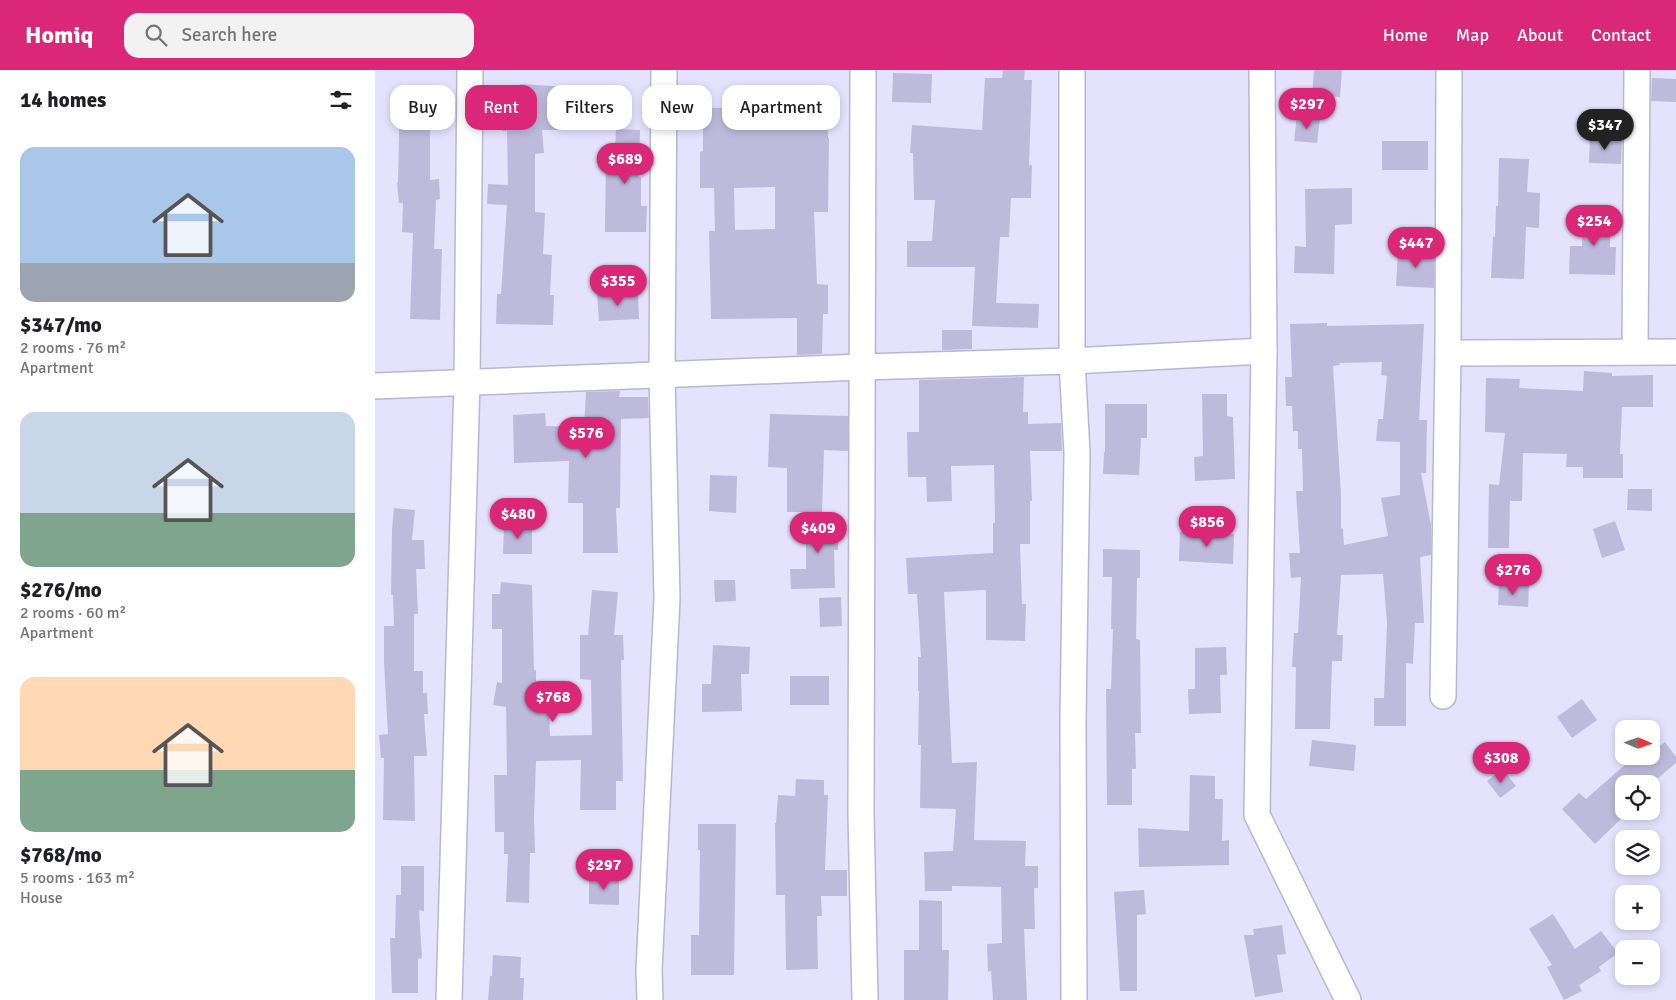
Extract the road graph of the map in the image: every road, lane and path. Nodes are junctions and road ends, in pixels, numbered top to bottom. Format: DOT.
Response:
graph roads {
  1 [pos="469,70"];
  2 [pos="664,70"];
  3 [pos="863,70"];
  4 [pos="1072,70"];
  5 [pos="1262,70"];
  6 [pos="1449,70"];
  7 [pos="1637,70"];
  8 [pos="1264,351"];
  9 [pos="1635,352"];
  10 [pos="1676,352"];
  11 [pos="1448,353"];
  12 [pos="1072,361"];
  13 [pos="861,367"];
  14 [pos="662,374"];
  15 [pos="467,382"];
  16 [pos="375,386"];
  17 [pos="1443,696"];
  18 [pos="449,1000"];
  19 [pos="650,1000"];
  20 [pos="865,1000"];
  21 [pos="1074,1000"];
  22 [pos="1348,1000"];
  1 -- 15 [label="street"];
  2 -- 14 [label="street"];
  3 -- 13 [label="street"];
  4 -- 12 [label="street"];
  5 -- 8 [label="street"];
  6 -- 11 [label="street"];
  7 -- 9 [label="street"];
  8 -- 12 [label="street"];
  8 -- 22 [label="street"];
  9 -- 10 [label="street"];
  9 -- 11 [label="street"];
  11 -- 17 [label="street"];
  12 -- 13 [label="street"];
  12 -- 21 [label="street"];
  13 -- 14 [label="street"];
  13 -- 20 [label="street"];
  14 -- 15 [label="street"];
  14 -- 19 [label="street"];
  15 -- 16 [label="street"];
  15 -- 18 [label="street"];
}
